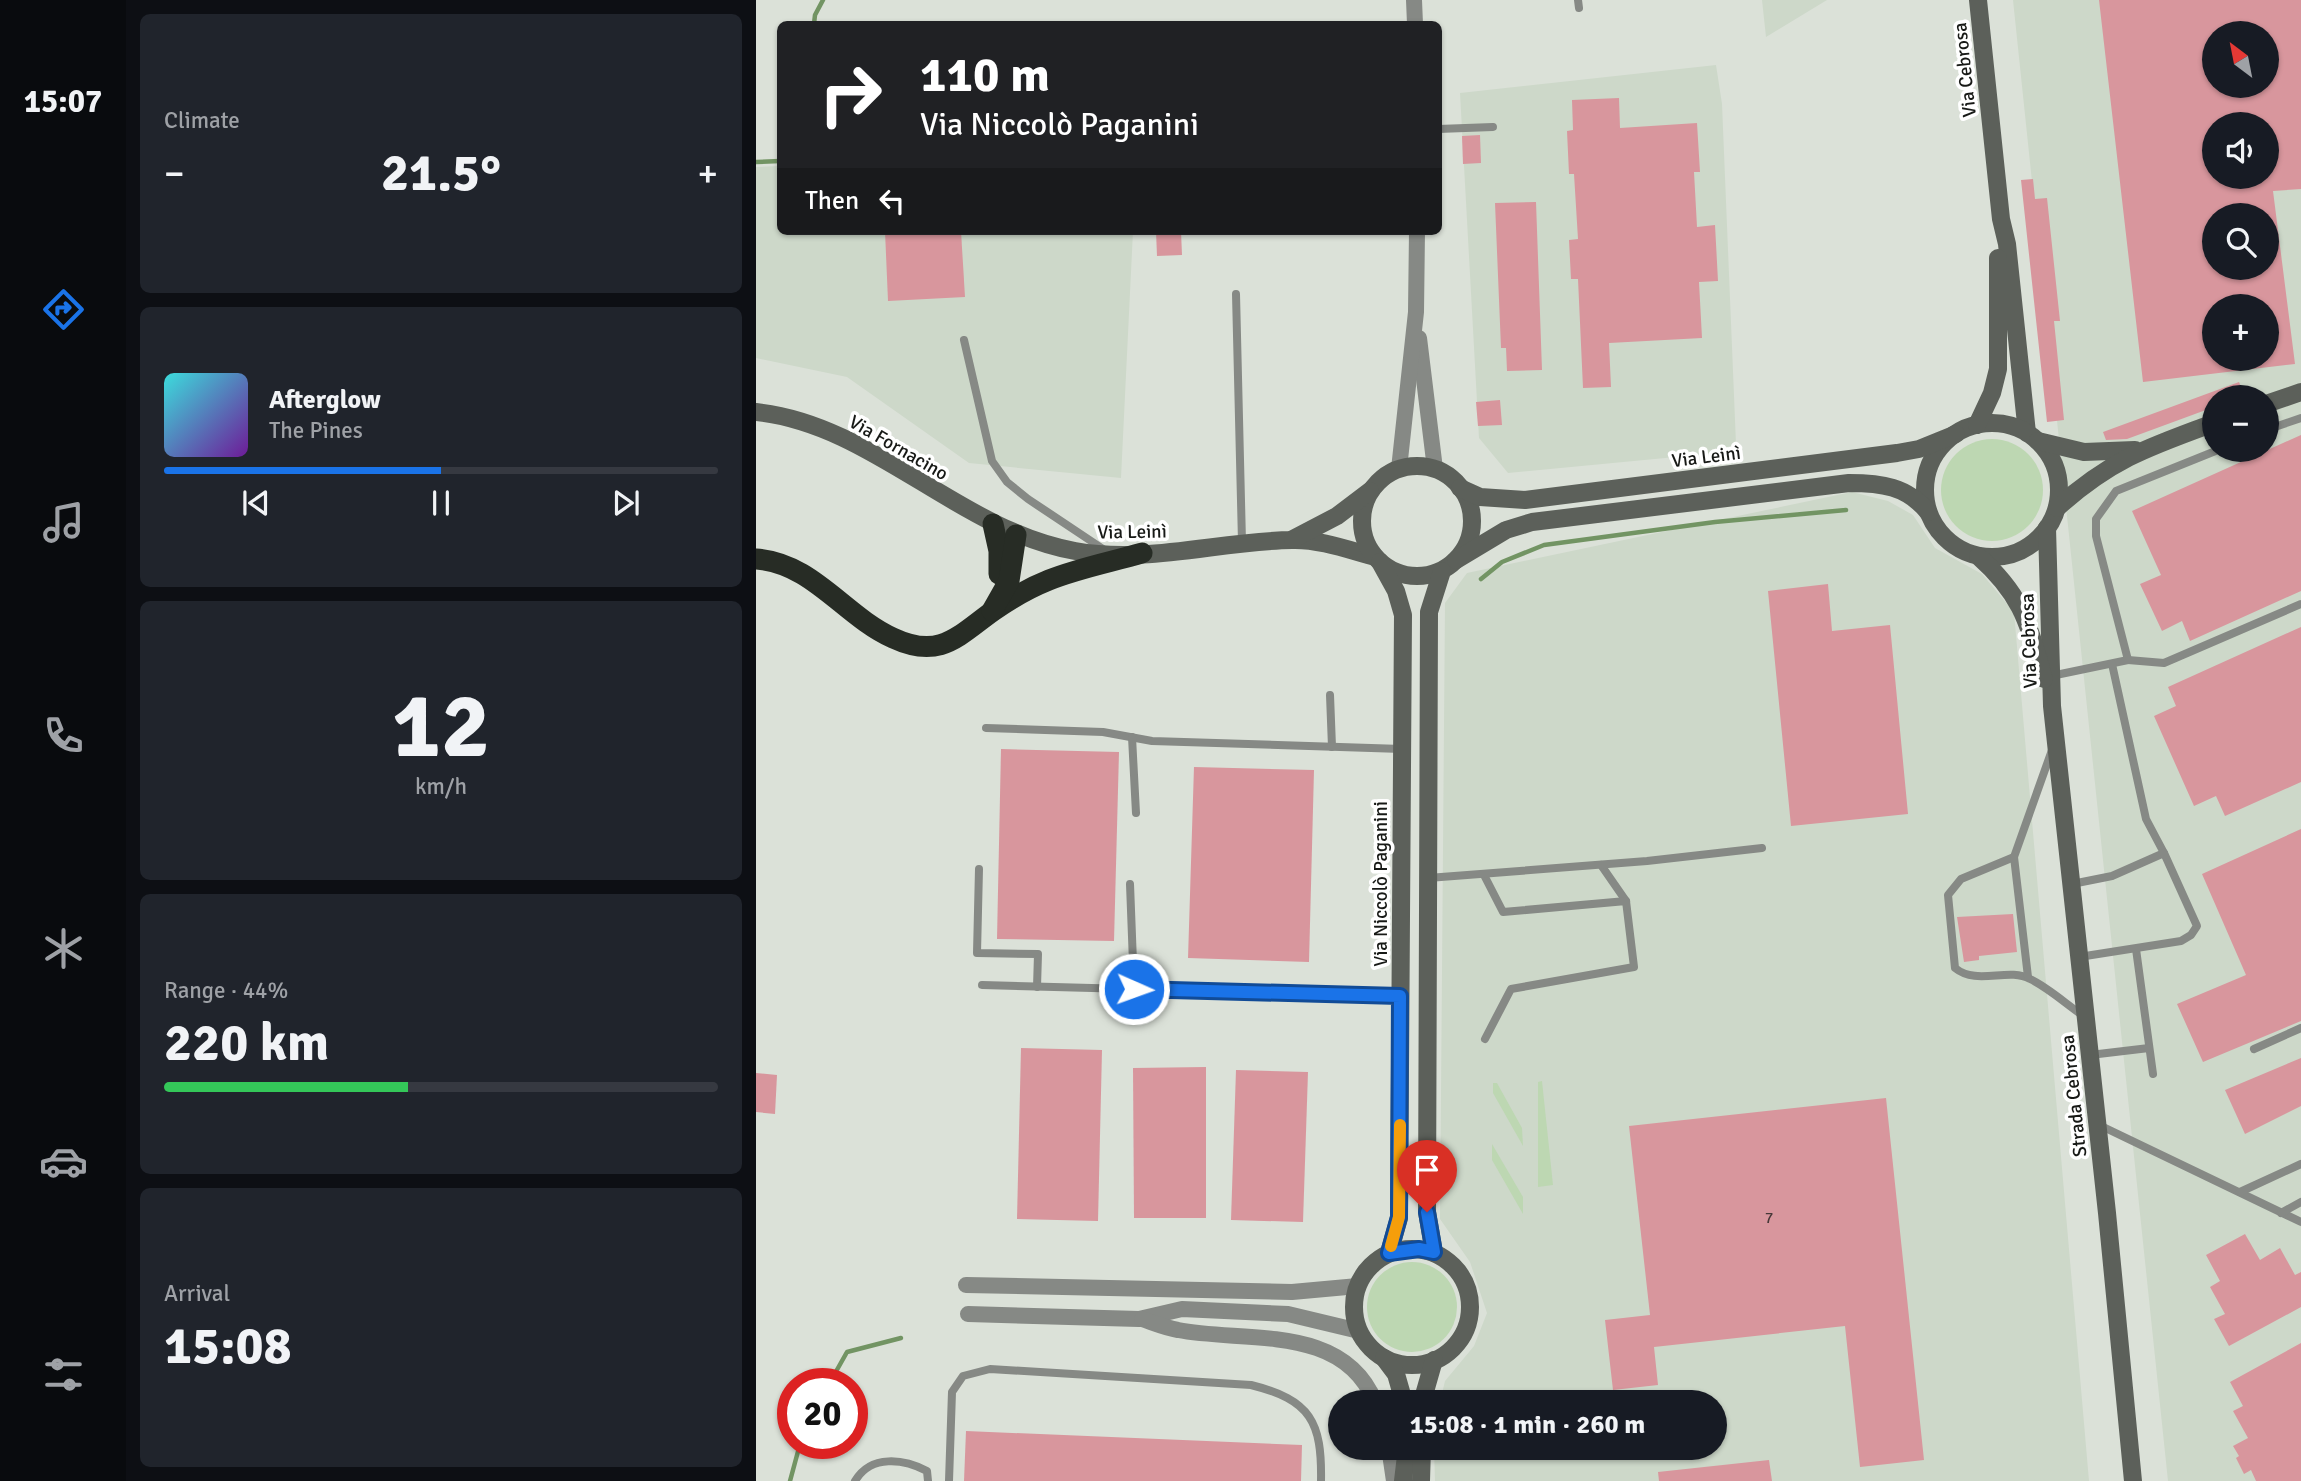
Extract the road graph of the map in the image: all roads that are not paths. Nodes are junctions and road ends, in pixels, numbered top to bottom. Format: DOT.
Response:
graph roads {
  1 [pos="1414,0"];
  2 [pos="1978,0"];
  3 [pos="1415,21"];
  4 [pos="1493,127"];
  5 [pos="1442,129"];
  6 [pos="2001,219"];
  7 [pos="1417,235"];
  8 [pos="1236,294"];
  9 [pos="1416,312"];
  10 [pos="964,340"];
  11 [pos="2301,392"];
  12 [pos="2279,400"];
  13 [pos="756,412"];
  14 [pos="2301,418"];
  15 [pos="1977,425"];
  16 [pos="2279,426"];
  17 [pos="2202,427"];
  18 [pos="1956,434"];
  19 [pos="2033,437"];
  20 [pos="2139,450"];
  21 [pos="2202,456"];
  22 [pos="1399,469"];
  23 [pos="1435,469"];
  24 [pos="1460,488"];
  25 [pos="1371,491"];
  26 [pos="2057,508"];
  27 [pos="1928,512"];
  28 [pos="993,524"];
  29 [pos="2047,528"];
  30 [pos="1016,535"];
  31 [pos="1293,539"];
  32 [pos="1242,545"];
  33 [pos="1142,554"];
  34 [pos="1115,555"];
  35 [pos="1978,556"];
  36 [pos="756,559"];
  37 [pos="1377,560"];
  38 [pos="1449,565"];
  39 [pos="1003,589"];
  40 [pos="2301,604"];
  41 [pos="991,613"];
  42 [pos="2128,660"];
  43 [pos="2112,664"];
  44 [pos="2050,676"];
  45 [pos="1330,695"];
  46 [pos="2052,706"];
  47 [pos="986,728"];
  48 [pos="1132,737"];
  49 [pos="2056,740"];
  50 [pos="1332,747"];
  51 [pos="1402,749"];
  52 [pos="1136,813"];
  53 [pos="1762,848"];
  54 [pos="2164,853"];
  55 [pos="2014,858"];
  56 [pos="1601,865"];
  57 [pos="979,869"];
  58 [pos="1484,875"];
  59 [pos="1428,878"];
  60 [pos="1130,884"];
  61 [pos="2071,884"];
  62 [pos="1626,901"];
  63 [pos="2136,949"];
  64 [pos="2079,957"];
  65 [pos="2028,977"];
  66 [pos="982,985"];
  67 [pos="1037,987"];
  68 [pos="1134,989"];
  69 [pos="1400,996"];
  70 [pos="2086,1018"];
  71 [pos="2301,1028"];
  72 [pos="1485,1039"];
  73 [pos="2149,1048"];
  74 [pos="2254,1049"];
  75 [pos="2090,1055"];
  76 [pos="2153,1074"];
  77 [pos="2097,1124"];
  78 [pos="2301,1164"];
  79 [pos="2240,1192"];
  80 [pos="2301,1202"];
  81 [pos="2281,1213"];
  82 [pos="2301,1222"];
  83 [pos="1434,1252"];
  84 [pos="1389,1253"];
  85 [pos="966,1285"];
  86 [pos="1358,1286"];
  87 [pos="968,1314"];
  88 [pos="1139,1319"];
  89 [pos="1359,1331"];
  90 [pos="1384,1358"];
  91 [pos="1434,1360"];
  92 [pos="1371,1390"];
  93 [pos="1401,1390"];
  94 [pos="1425,1390"];
  95 [pos="1391,1460"];
  96 [pos="1406,1460"];
  97 [pos="1422,1460"];
  98 [pos="855,1481"];
  99 [pos="928,1481"];
  100 [pos="949,1481"];
  101 [pos="1321,1481"];
  102 [pos="1394,1481"];
  103 [pos="1404,1481"];
  104 [pos="1421,1481"];
  105 [pos="2133,1481"];
  1 -- 3 [label="street"];
  2 -- 6 [label="street, Via Cebrosa"];
  4 -- 5 [label="lane"];
  6 -- 15 [label="street, Via Cebrosa"];
  6 -- 19 [label="street, Via Cebrosa"];
  7 -- 9 [label="street"];
  8 -- 32 [label="lane"];
  9 -- 22 [label="street"];
  9 -- 23 [label="street"];
  10 -- 34 [label="lane"];
  11 -- 12 [label="street"];
  13 -- 28 [label="street, Via Fornacino"];
  14 -- 16 [label="lane"];
  15 -- 18 [label="street"];
  15 -- 19 [label="street"];
  17 -- 20 [label="street"];
  18 -- 24 [label="street, Via Leinì"];
  18 -- 27 [label="street"];
  19 -- 20 [label="street"];
  19 -- 26 [label="street"];
  20 -- 26 [label="street"];
  21 -- 42 [label="lane"];
  22 -- 23 [label="street"];
  22 -- 25 [label="street"];
  23 -- 24 [label="street"];
  24 -- 38 [label="street"];
  25 -- 31 [label="street, Via Leinì"];
  25 -- 37 [label="street"];
  26 -- 29 [label="street"];
  27 -- 35 [label="street"];
  27 -- 38 [label="street"];
  28 -- 30 [label="street, Via Fornacino"];
  28 -- 39 [label="highway"];
  29 -- 35 [label="street"];
  29 -- 44 [label="street, Via Cebrosa"];
  30 -- 34 [label="street, Via Leinì"];
  30 -- 39 [label="highway"];
  31 -- 32 [label="street, Via Leinì"];
  31 -- 37 [label="street, Via Leinì"];
  32 -- 33 [label="street, Via Leinì"];
  33 -- 34 [label="street, Via Leinì"];
  33 -- 41 [label="highway"];
  35 -- 46 [label="street, Via Cebrosa"];
  36 -- 41 [label="highway"];
  37 -- 38 [label="street"];
  37 -- 51 [label="street, Via Niccolò Paganini"];
  38 -- 59 [label="street"];
  39 -- 41 [label="highway"];
  40 -- 42 [label="lane"];
  42 -- 43 [label="lane"];
  43 -- 44 [label="lane"];
  43 -- 54 [label="lane"];
  44 -- 46 [label="street, Via Cebrosa"];
  45 -- 50 [label="lane"];
  46 -- 49 [label="street, Strada Cebrosa"];
  47 -- 48 [label="lane"];
  48 -- 50 [label="lane"];
  48 -- 52 [label="lane"];
  49 -- 55 [label="lane"];
  49 -- 61 [label="street, Strada Cebrosa"];
  50 -- 51 [label="lane"];
  51 -- 69 [label="street, Via Niccolò Paganini"];
  53 -- 56 [label="lane"];
  54 -- 61 [label="lane"];
  54 -- 63 [label="lane"];
  55 -- 65 [label="lane"];
  55 -- 65 [label="lane"];
  56 -- 58 [label="lane"];
  56 -- 62 [label="lane"];
  57 -- 67 [label="lane"];
  58 -- 59 [label="lane"];
  58 -- 62 [label="lane"];
  59 -- 83 [label="street"];
  60 -- 68 [label="lane"];
  61 -- 64 [label="street, Strada Cebrosa"];
  62 -- 72 [label="lane"];
  63 -- 64 [label="lane"];
  63 -- 73 [label="lane"];
  64 -- 70 [label="street, Strada Cebrosa"];
  65 -- 70 [label="lane"];
  66 -- 67 [label="lane"];
  67 -- 68 [label="lane"];
  68 -- 69 [label="lane"];
  69 -- 84 [label="street, Via Niccolò Paganini"];
  70 -- 75 [label="street, Strada Cebrosa"];
  71 -- 74 [label="lane"];
  73 -- 75 [label="lane"];
  73 -- 76 [label="lane"];
  75 -- 77 [label="street, Strada Cebrosa"];
  77 -- 79 [label="lane"];
  77 -- 105 [label="street, Strada Cebrosa"];
  78 -- 79 [label="lane"];
  79 -- 81 [label="lane"];
  80 -- 81 [label="lane"];
  81 -- 82 [label="lane"];
  83 -- 84 [label="street"];
  83 -- 91 [label="street"];
  84 -- 86 [label="street"];
  85 -- 86 [label="street"];
  86 -- 89 [label="street"];
  87 -- 88 [label="street"];
  88 -- 89 [label="street"];
  88 -- 92 [label="street"];
  89 -- 90 [label="street"];
  90 -- 91 [label="street"];
  90 -- 93 [label="street"];
  91 -- 94 [label="street"];
  95 -- 102 [label="street"];
  96 -- 103 [label="street"];
  97 -- 104 [label="street"];
  98 -- 99 [label="lane"];
  100 -- 101 [label="lane"];
}
